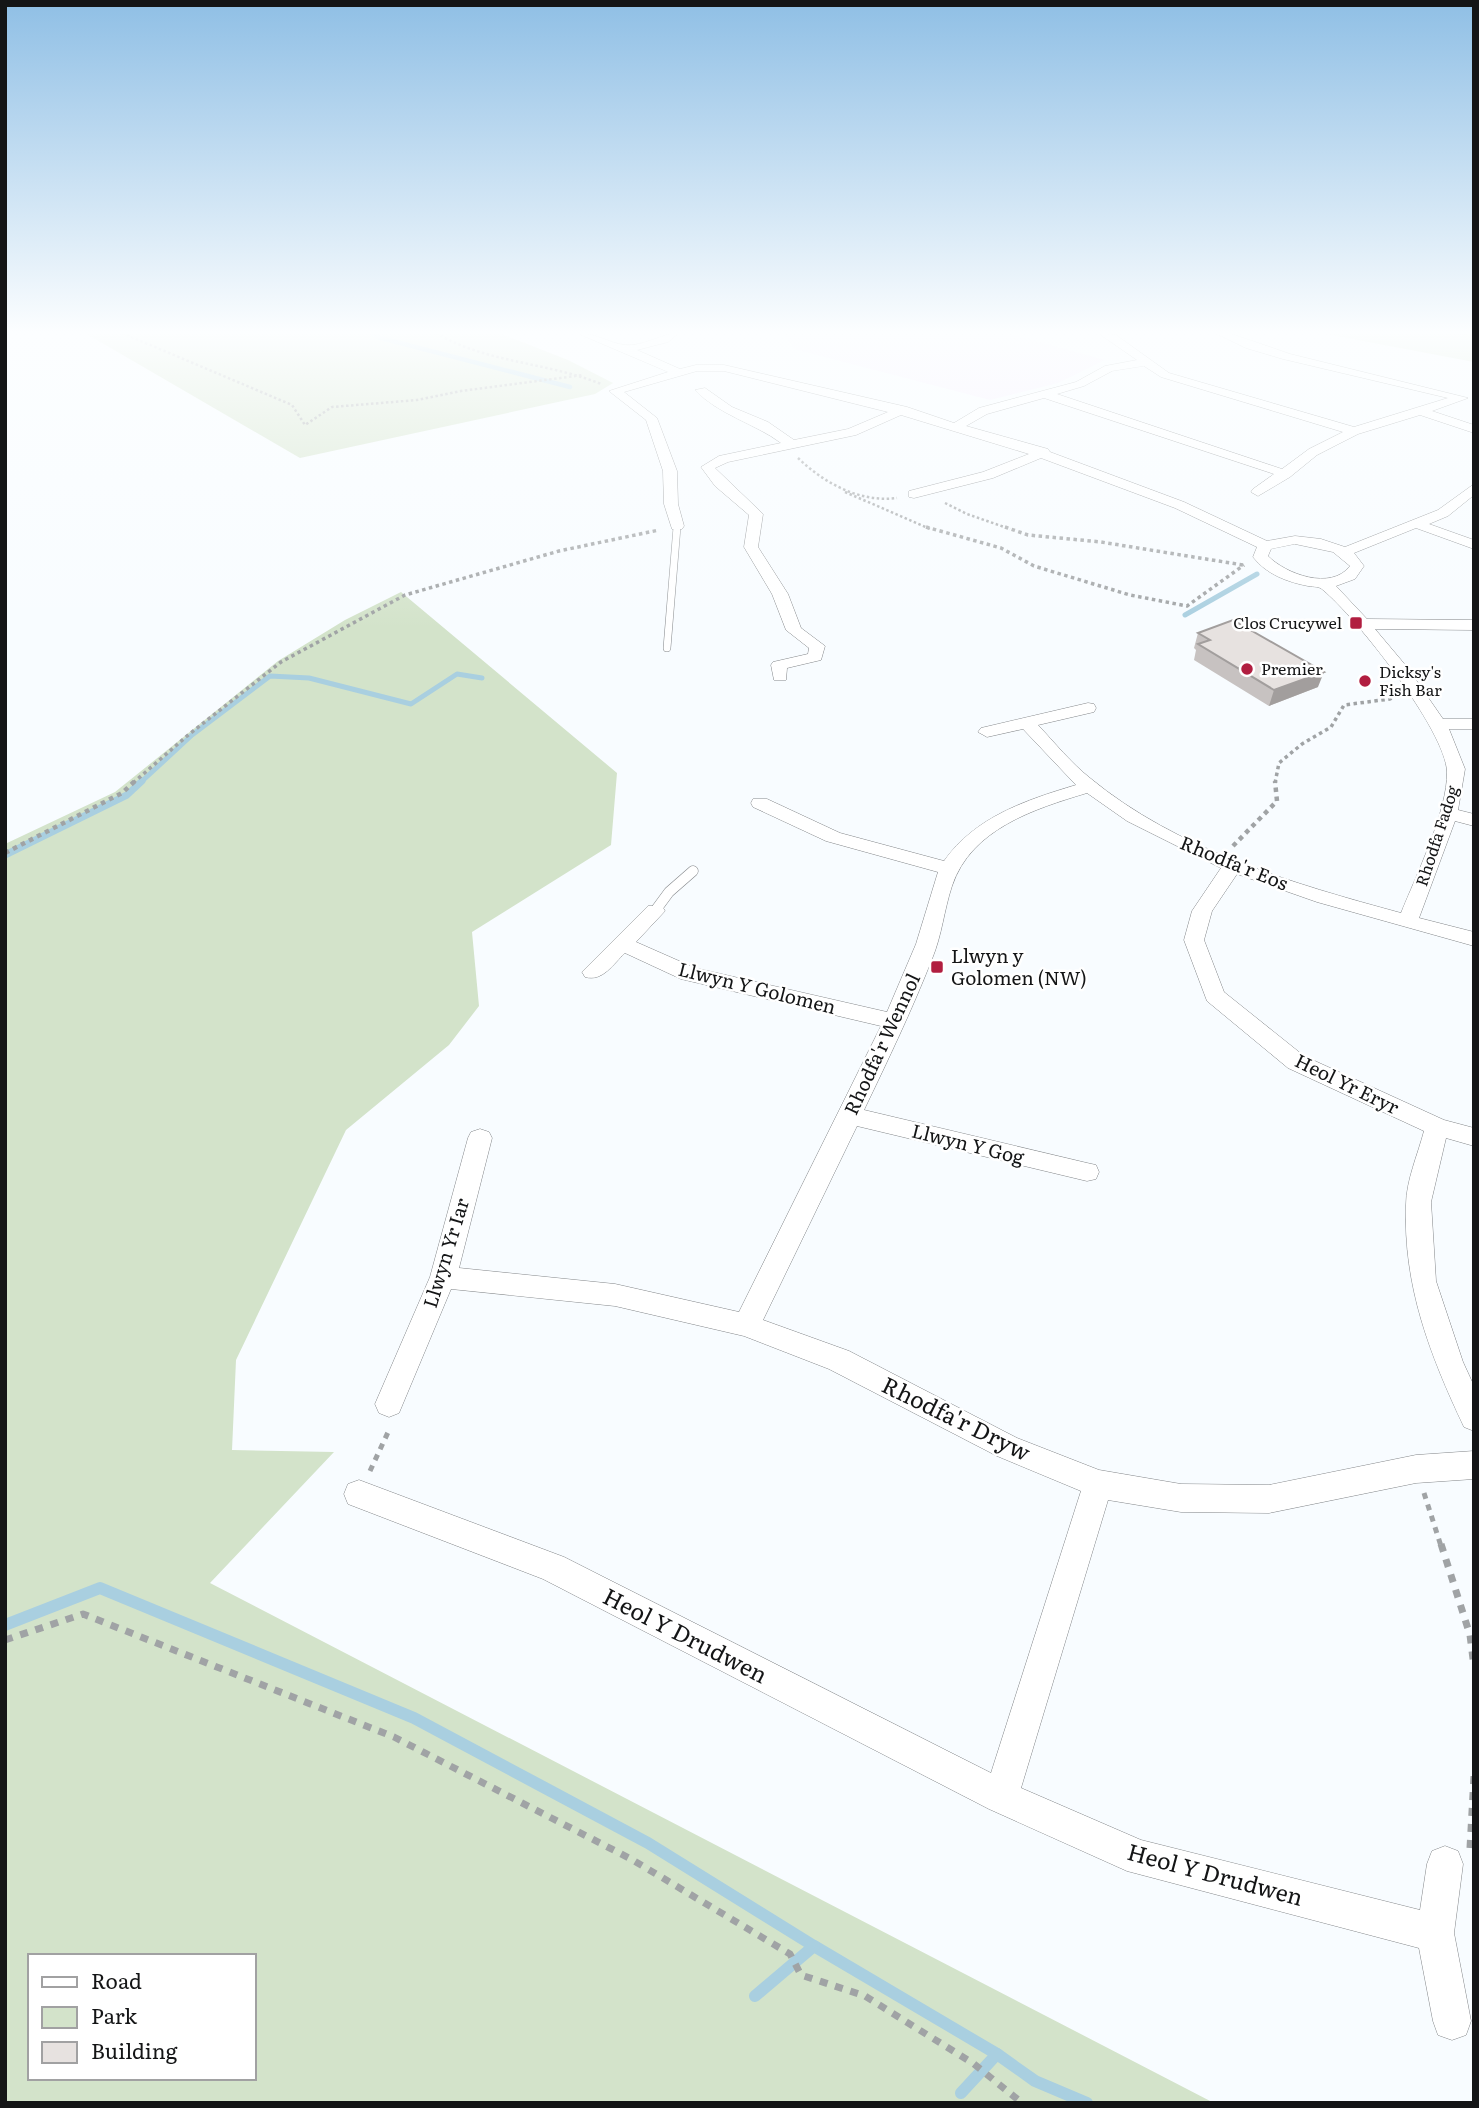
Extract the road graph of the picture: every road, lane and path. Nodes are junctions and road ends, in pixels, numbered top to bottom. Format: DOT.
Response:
graph roads {
  1 [pos="656,431"];
  2 [pos="773,431"];
  3 [pos="853,431"];
  4 [pos="975,431"];
  5 [pos="1157,431"];
  6 [pos="1354,431"];
  7 [pos="792,445"];
  8 [pos="1044,452"];
  9 [pos="1285,474"];
  10 [pos="838,488"];
  11 [pos="1474,488"];
  12 [pos="1258,492"];
  13 [pos="914,494"];
  14 [pos="1417,524"];
  15 [pos="677,526"];
  16 [pos="1474,545"];
  17 [pos="1265,546"];
  18 [pos="1344,552"];
  19 [pos="1324,582"];
  20 [pos="1364,624"];
  21 [pos="1474,625"];
  22 [pos="667,648"];
  23 [pos="780,677"];
  24 [pos="1412,687"];
  25 [pos="1088,708"];
  26 [pos="1028,724"];
  27 [pos="1439,724"];
  28 [pos="1474,724"];
  29 [pos="987,732"];
  30 [pos="1089,787"];
  31 [pos="760,803"];
  32 [pos="1447,814"];
  33 [pos="1474,820"];
  34 [pos="5,853"];
  35 [pos="1227,862"];
  36 [pos="949,869"];
  37 [pos="693,871"];
  38 [pos="654,911"];
  39 [pos="1408,921"];
  40 [pos="1474,939"];
  41 [pos="623,944"];
  42 [pos="593,972"];
  43 [pos="894,1021"];
  44 [pos="849,1115"];
  45 [pos="1437,1127"];
  46 [pos="1474,1137"];
  47 [pos="480,1138"];
  48 [pos="1087,1172"];
  49 [pos="443,1277"];
  50 [pos="746,1325"];
  51 [pos="389,1404"];
  52 [pos="1474,1418"];
  53 [pos="1474,1465"];
  54 [pos="1416,1469"];
  55 [pos="1098,1484"];
  56 [pos="359,1494"];
  57 [pos="5,1640"];
  58 [pos="1474,1667"];
  59 [pos="1474,1776"];
  60 [pos="1001,1797"];
  61 [pos="1446,1864"];
  62 [pos="1435,1933"];
  63 [pos="1452,2021"];
  64 [pos="1022,2103"];
  1 -- 15 [label="street"];
  2 -- 7 [label="street"];
  3 -- 7 [label="street"];
  4 -- 8 [label="street"];
  5 -- 9 [label="street"];
  6 -- 9 [label="street"];
  7 -- 10 [label="path"];
  7 -- 23 [label="street"];
  8 -- 13 [label="street"];
  8 -- 17 [label="street"];
  9 -- 12 [label="street"];
  10 -- 13 [label="path"];
  10 -- 13 [label="path"];
  11 -- 14 [label="street"];
  14 -- 16 [label="street"];
  14 -- 18 [label="street"];
  15 -- 22 [label="lane"];
  15 -- 34 [label="path"];
  17 -- 18 [label="street"];
  17 -- 19 [label="street"];
  18 -- 19 [label="street"];
  19 -- 20 [label="street, Rhodfa Fadog"];
  20 -- 21 [label="street"];
  20 -- 24 [label="street, Rhodfa Fadog"];
  24 -- 27 [label="street, Rhodfa Fadog"];
  24 -- 35 [label="path"];
  25 -- 26 [label="street"];
  26 -- 29 [label="street"];
  26 -- 30 [label="street, Rhodfa'r Eos"];
  27 -- 28 [label="street"];
  27 -- 32 [label="street, Rhodfa Fadog"];
  30 -- 35 [label="street, Rhodfa'r Eos"];
  30 -- 36 [label="street, Rhodfa'r Wennol"];
  31 -- 36 [label="street"];
  32 -- 33 [label="street"];
  32 -- 39 [label="street, Rhodfa Fadog"];
  35 -- 39 [label="street, Rhodfa'r Eos"];
  35 -- 45 [label="street, Heol Yr Eryr"];
  36 -- 43 [label="street, Rhodfa'r Wennol"];
  37 -- 38 [label="lane"];
  38 -- 41 [label="street"];
  39 -- 40 [label="street, Rhodfa'r Eos"];
  41 -- 42 [label="street"];
  41 -- 43 [label="street, Llwyn Y Golomen"];
  43 -- 44 [label="street, Rhodfa'r Wennol"];
  44 -- 48 [label="street, Llwyn Y Gog"];
  44 -- 50 [label="street, Rhodfa'r Wennol"];
  45 -- 46 [label="street, Heol Yr Eryr"];
  45 -- 52 [label="street"];
  47 -- 49 [label="street, Llwyn Yr Iar"];
  49 -- 50 [label="street, Rhodfa'r Dryw"];
  49 -- 51 [label="street, Llwyn Yr Iar"];
  50 -- 55 [label="street, Rhodfa'r Dryw"];
  51 -- 56 [label="path"];
  53 -- 54 [label="street, Rhodfa'r Dryw"];
  54 -- 55 [label="street, Rhodfa'r Dryw"];
  54 -- 58 [label="path"];
  55 -- 60 [label="street"];
  56 -- 60 [label="street, Heol Y Drudwen"];
  57 -- 64 [label="path"];
  59 -- 61 [label="path"];
  60 -- 62 [label="street, Heol Y Drudwen"];
  61 -- 62 [label="street"];
  62 -- 63 [label="street"];
}
